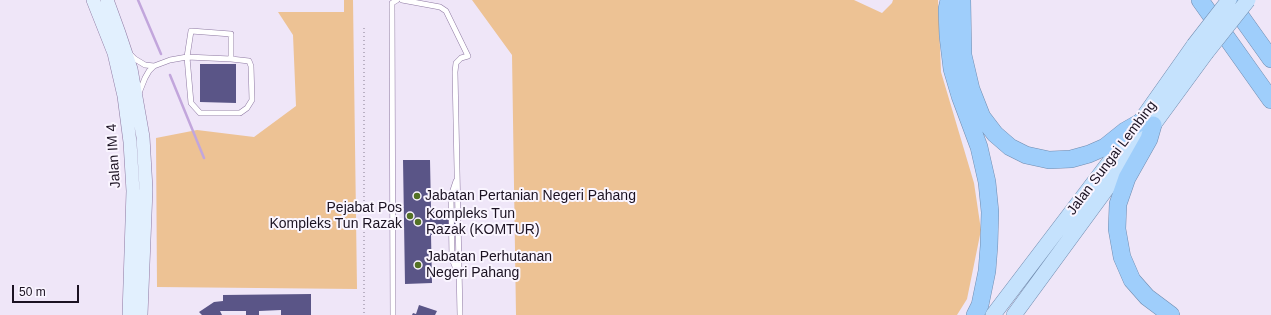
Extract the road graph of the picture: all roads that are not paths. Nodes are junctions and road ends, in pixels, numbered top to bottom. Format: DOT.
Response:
graph roads {
  1 [pos="93,0"];
  2 [pos="107,0"];
  3 [pos="397,0"];
  4 [pos="402,0"];
  5 [pos="949,0"];
  6 [pos="962,0"];
  7 [pos="1200,0"];
  8 [pos="1229,0"];
  9 [pos="1248,0"];
  10 [pos="124,48"];
  11 [pos="1200,49"];
  12 [pos="187,57"];
  13 [pos="231,59"];
  14 [pos="1271,59"];
  15 [pos="154,66"];
  16 [pos="1271,100"];
  17 [pos="136,102"];
  18 [pos="1146,124"];
  19 [pos="135,309"];
  20 [pos="393,315"];
  21 [pos="460,315"];
  22 [pos="975,315"];
  23 [pos="993,315"];
  24 [pos="1014,315"];
  25 [pos="1172,315"];
  1 -- 19 [label="street, Jalan IM 4"];
  2 -- 10 [label="street, Jalan IM 4"];
  3 -- 20 [label="lane"];
  4 -- 21 [label="lane"];
  5 -- 22 [label="highway"];
  6 -- 18 [label="highway"];
  7 -- 16 [label="highway"];
  8 -- 11 [label="main road, Jalan Sungai Lembing, bridge"];
  8 -- 14 [label="highway"];
  9 -- 11 [label="main road, Jalan Sungai Lembing, bridge"];
  10 -- 15 [label="lane"];
  10 -- 17 [label="street, Jalan IM 4"];
  11 -- 18 [label="main road, Jalan Sungai Lembing"];
  12 -- 13 [label="lane"];
  12 -- 13 [label="lane"];
  12 -- 13 [label="lane"];
  12 -- 15 [label="lane"];
  15 -- 17 [label="lane"];
  17 -- 19 [label="street, Jalan IM 4"];
  18 -- 23 [label="main road, Jalan Sungai Lembing"];
  18 -- 24 [label="main road, Jalan Sungai Lembing"];
  18 -- 25 [label="highway"];
}
